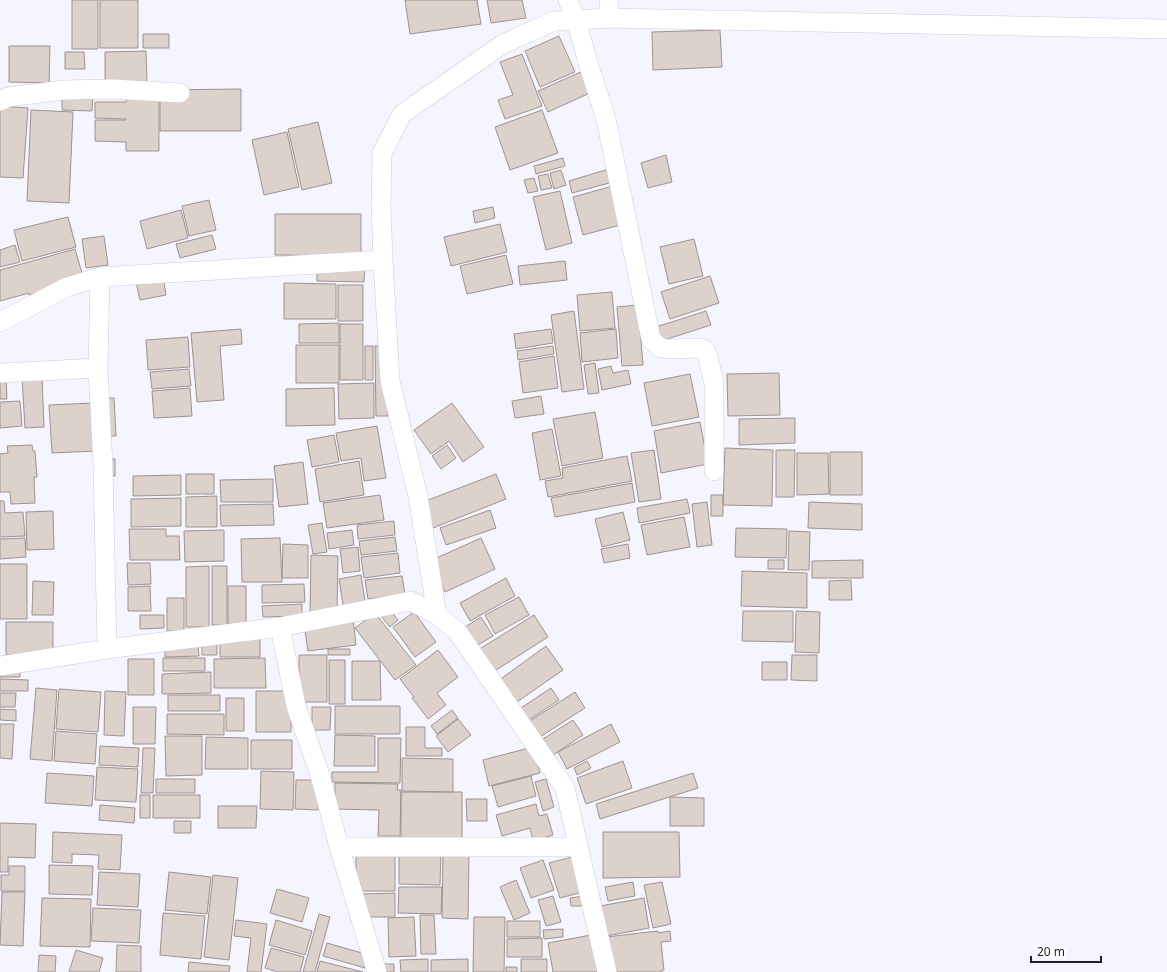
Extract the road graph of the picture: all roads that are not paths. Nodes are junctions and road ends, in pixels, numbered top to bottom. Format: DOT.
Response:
graph roads {
  1 [pos="568,0"];
  2 [pos="609,9"];
  3 [pos="576,20"];
  4 [pos="1167,29"];
  5 [pos="180,93"];
  6 [pos="0,101"];
  7 [pos="383,260"];
  8 [pos="100,277"];
  9 [pos="0,322"];
  10 [pos="98,368"];
  11 [pos="0,373"];
  12 [pos="714,471"];
  13 [pos="437,615"];
  14 [pos="280,627"];
  15 [pos="107,649"];
  16 [pos="0,666"];
  17 [pos="338,847"];
  18 [pos="578,848"];
  19 [pos="377,972"];
  20 [pos="607,972"];
  1 -- 3 [label="street"];
  2 -- 3 [label="street"];
  2 -- 4 [label="street"];
  3 -- 7 [label="street"];
  3 -- 12 [label="street"];
  5 -- 6 [label="street"];
  7 -- 8 [label="street"];
  7 -- 13 [label="street"];
  8 -- 9 [label="street"];
  8 -- 10 [label="street"];
  10 -- 11 [label="street"];
  10 -- 15 [label="street"];
  13 -- 14 [label="street"];
  13 -- 18 [label="street"];
  14 -- 15 [label="street"];
  14 -- 17 [label="street"];
  15 -- 16 [label="street"];
  17 -- 18 [label="street"];
  17 -- 19 [label="street"];
  18 -- 20 [label="street"];
}
